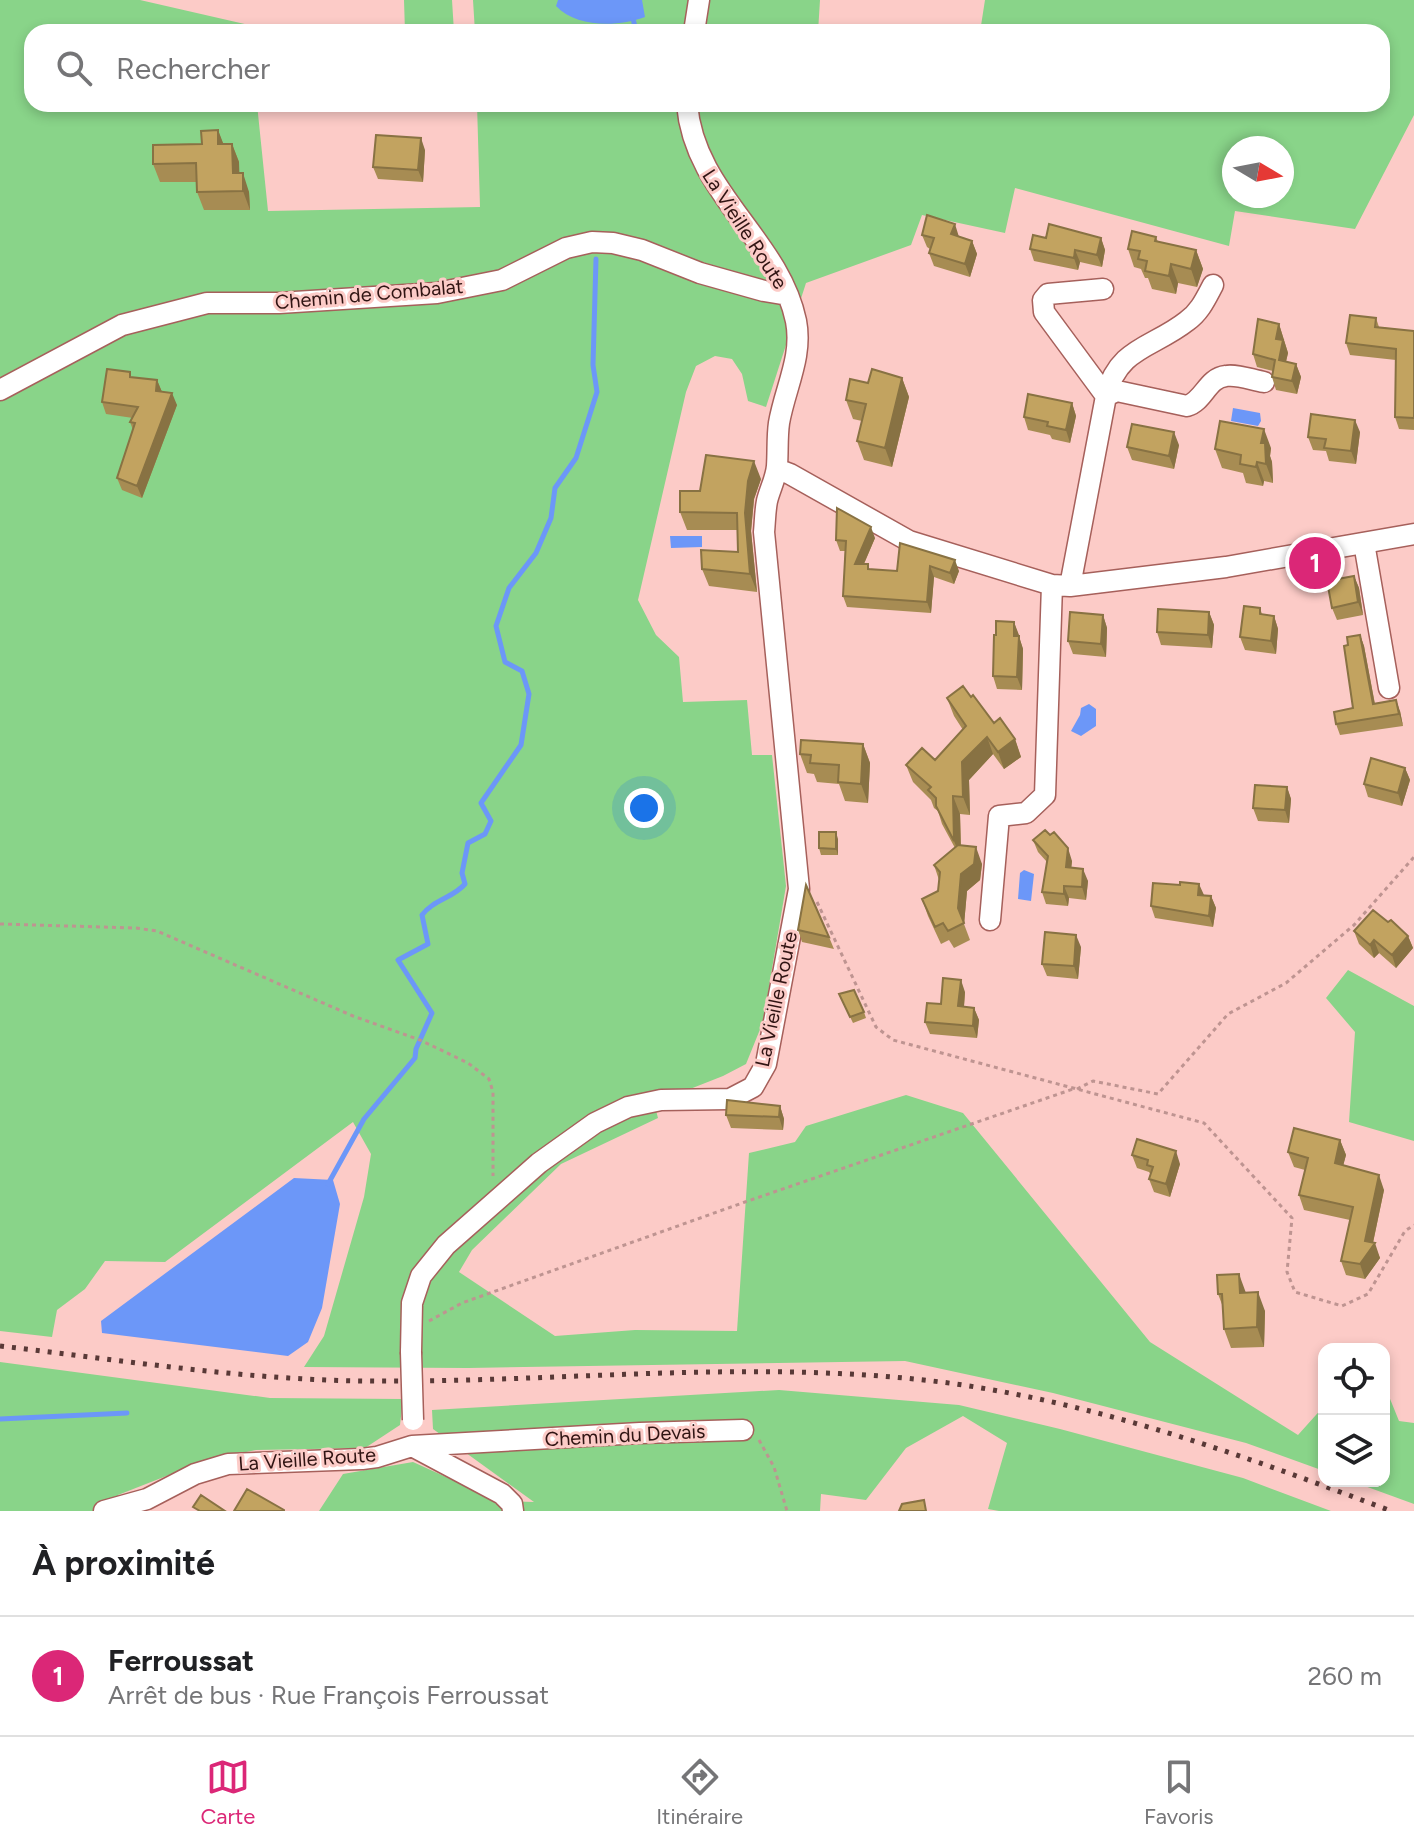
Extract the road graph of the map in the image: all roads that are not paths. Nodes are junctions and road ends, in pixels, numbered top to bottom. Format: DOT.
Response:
graph roads {
  1 [pos="699,0"];
  2 [pos="695,24"];
  3 [pos="688,112"];
  4 [pos="1213,285"];
  5 [pos="1103,289"];
  6 [pos="788,295"];
  7 [pos="1264,382"];
  8 [pos="0,390"];
  9 [pos="1106,396"];
  10 [pos="777,469"];
  11 [pos="1414,534"];
  12 [pos="1364,543"];
  13 [pos="1061,585"];
  14 [pos="1389,688"];
  15 [pos="990,920"];
  16 [pos="743,1430"];
  17 [pos="412,1446"];
  18 [pos="139,1505"];
  19 [pos="104,1511"];
  20 [pos="513,1511"];
  1 -- 2 [label="street"];
  3 -- 6 [label="street, La Vieille Route"];
  4 -- 9 [label="street"];
  5 -- 9 [label="street"];
  6 -- 8 [label="street, Chemin de Combalat"];
  6 -- 10 [label="street, La Vieille Route"];
  7 -- 9 [label="street"];
  9 -- 13 [label="street"];
  10 -- 13 [label="street"];
  10 -- 17 [label="street, La Vieille Route, bridge"];
  11 -- 12 [label="street"];
  12 -- 13 [label="street"];
  12 -- 14 [label="street"];
  13 -- 15 [label="street"];
  16 -- 17 [label="street, Chemin du Devais"];
  17 -- 18 [label="street, La Vieille Route"];
  17 -- 20 [label="street"];
  18 -- 19 [label="street, La Vieille Route"];
}
